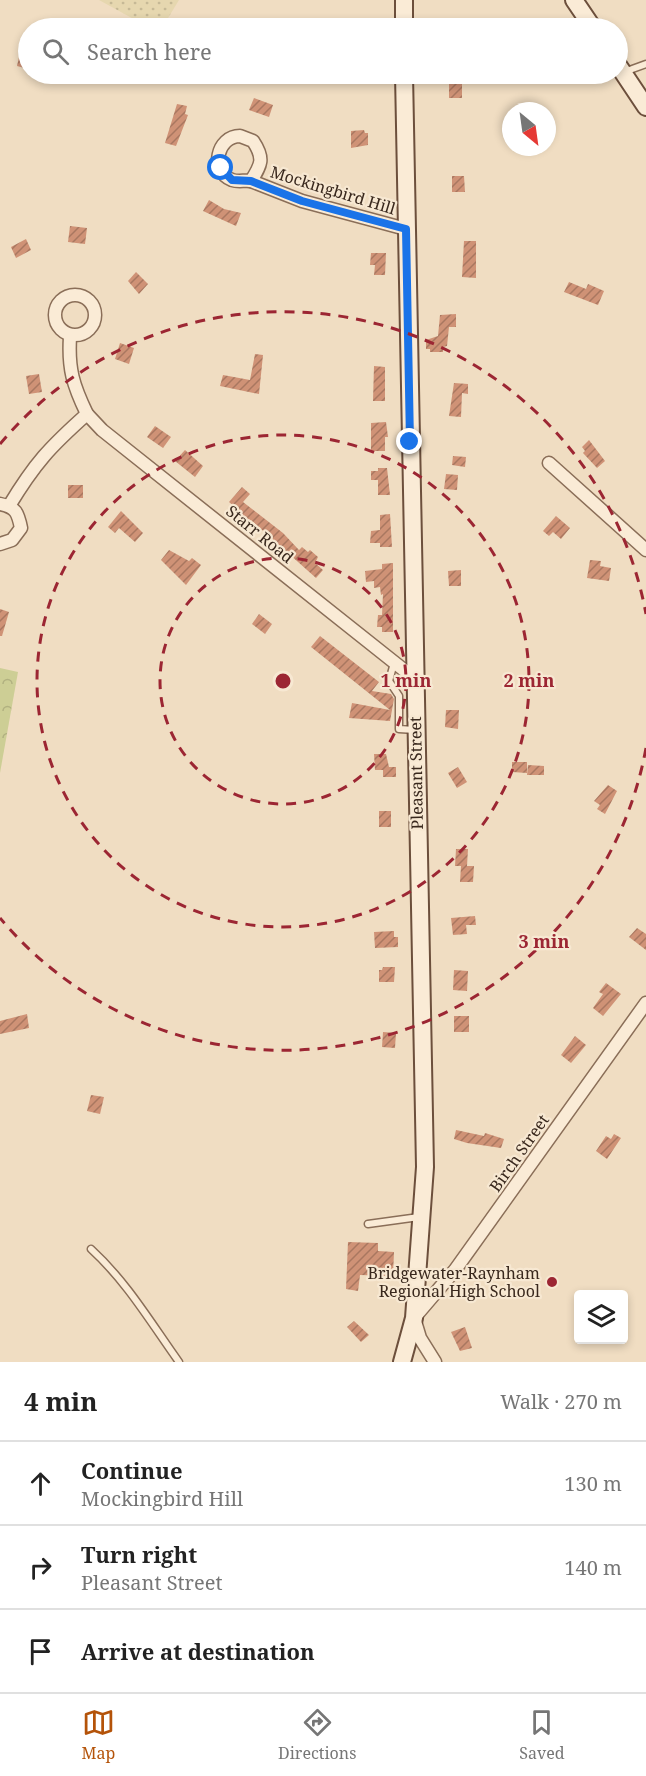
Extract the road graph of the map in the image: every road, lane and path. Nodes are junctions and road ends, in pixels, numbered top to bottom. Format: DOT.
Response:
graph roads {
  1 [pos="404,0"];
  2 [pos="574,0"];
  3 [pos="404,18"];
  4 [pos="586,18"];
  5 [pos="646,64"];
  6 [pos="628,67"];
  7 [pos="628,81"];
  8 [pos="404,84"];
  9 [pos="646,107"];
  10 [pos="251,181"];
  11 [pos="406,229"];
  12 [pos="70,337"];
  13 [pos="87,414"];
  14 [pos="549,463"];
  15 [pos="5,505"];
  16 [pos="0,544"];
  17 [pos="646,550"];
  18 [pos="394,662"];
  19 [pos="414,678"];
  20 [pos="415,730"];
  21 [pos="646,1003"];
  22 [pos="423,1217"];
  23 [pos="368,1224"];
  24 [pos="91,1249"];
  25 [pos="414,1318"];
  26 [pos="179,1362"];
  27 [pos="402,1362"];
  28 [pos="435,1362"];
  1 -- 3 [label="main road"];
  2 -- 4 [label="main road"];
  5 -- 6 [label="lane"];
  7 -- 9 [label="main road"];
  8 -- 11 [label="main road, Pleasant Street"];
  10 -- 11 [label="street, Mockingbird Hill"];
  11 -- 19 [label="main road, Pleasant Street"];
  12 -- 13 [label="street"];
  13 -- 15 [label="street"];
  13 -- 18 [label="street, Starr Road"];
  14 -- 17 [label="street"];
  15 -- 16 [label="street"];
  18 -- 19 [label="street, Starr Road"];
  18 -- 20 [label="lane"];
  19 -- 20 [label="main road, Pleasant Street"];
  20 -- 22 [label="main road, Pleasant Street"];
  21 -- 25 [label="street, Birch Street"];
  22 -- 23 [label="lane"];
  22 -- 25 [label="main road, Pleasant Street"];
  24 -- 26 [label="lane"];
  25 -- 27 [label="main road, Pleasant Street"];
  25 -- 28 [label="street"];
}
